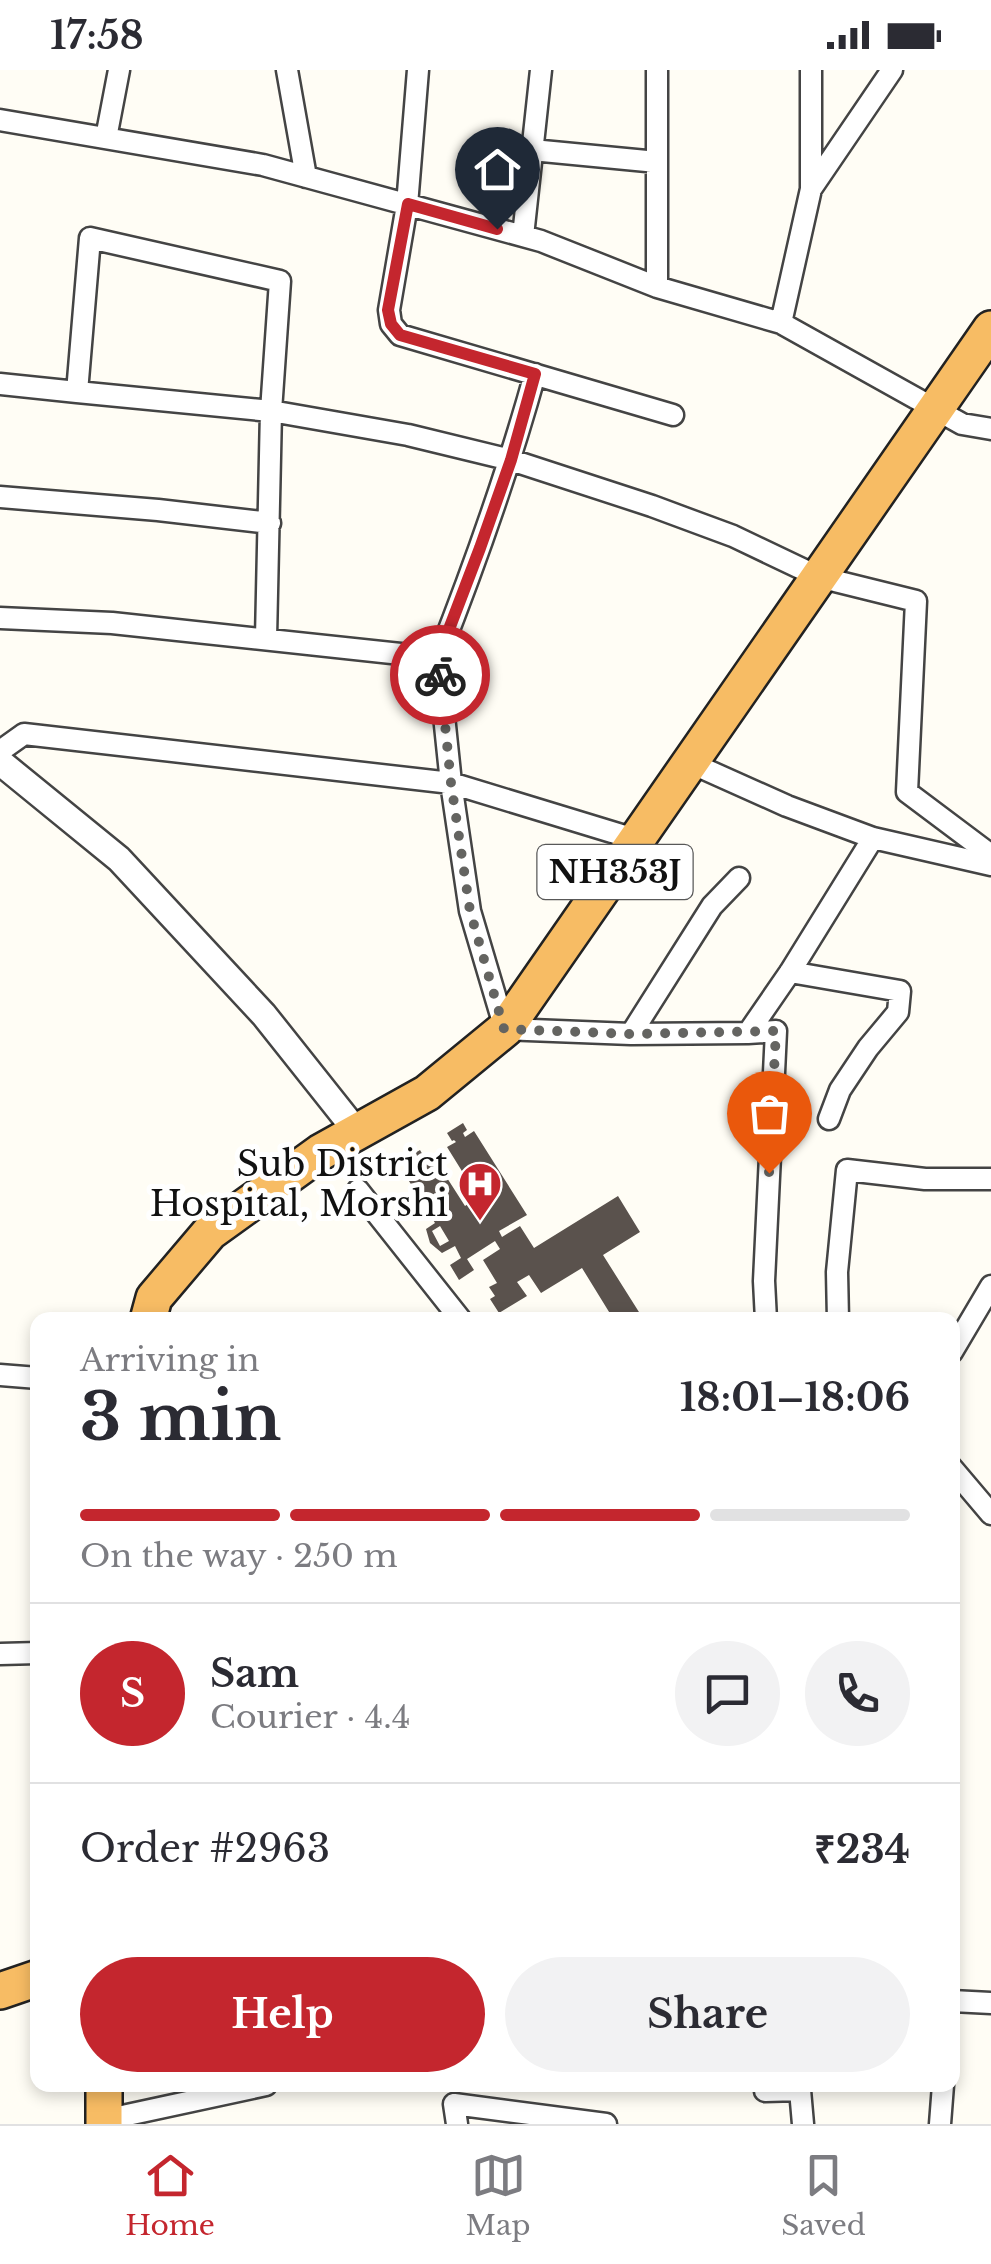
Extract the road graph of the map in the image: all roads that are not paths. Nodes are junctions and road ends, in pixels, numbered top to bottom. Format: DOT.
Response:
graph roads {
  1 [pos="120,70"];
  2 [pos="287,70"];
  3 [pos="418,70"];
  4 [pos="540,70"];
  5 [pos="657,70"];
  6 [pos="812,70"];
  7 [pos="892,70"];
  8 [pos="0,120"];
  9 [pos="106,138"];
  10 [pos="532,150"];
  11 [pos="657,162"];
  12 [pos="306,177"];
  13 [pos="811,188"];
  14 [pos="408,204"];
  15 [pos="524,236"];
  16 [pos="657,287"];
  17 [pos="782,323"];
  18 [pos="991,329"];
  19 [pos="535,374"];
  20 [pos="0,384"];
  21 [pos="77,392"];
  22 [pos="936,408"];
  23 [pos="271,411"];
  24 [pos="673,415"];
  25 [pos="991,429"];
  26 [pos="511,460"];
  27 [pos="0,497"];
  28 [pos="270,524"];
  29 [pos="820,577"];
  30 [pos="0,618"];
  31 [pos="266,638"];
  32 [pos="438,658"];
  33 [pos="0,751"];
  34 [pos="0,762"];
  35 [pos="691,763"];
  36 [pos="451,783"];
  37 [pos="873,838"];
  38 [pos="638,840"];
  39 [pos="991,855"];
  40 [pos="991,865"];
  41 [pos="738,878"];
  42 [pos="790,972"];
  43 [pos="504,1029"];
  44 [pos="748,1033"];
  45 [pos="630,1034"];
  46 [pos="828,1119"];
  47 [pos="357,1132"];
  48 [pos="991,1179"];
  49 [pos="358,1190"];
  50 [pos="991,1286"];
  51 [pos="150,1312"];
  52 [pos="455,1312"];
  53 [pos="766,1312"];
  54 [pos="838,1312"];
  55 [pos="960,1338"];
  56 [pos="0,1375"];
  57 [pos="30,1377"];
  58 [pos="960,1476"];
  59 [pos="991,1514"];
  60 [pos="30,1653"];
  61 [pos="0,1654"];
  62 [pos="30,1981"];
  63 [pos="0,1991"];
  64 [pos="960,2001"];
  65 [pos="991,2003"];
  66 [pos="104,2092"];
  67 [pos="235,2092"];
  68 [pos="800,2092"];
  69 [pos="942,2092"];
  70 [pos="455,2104"];
  71 [pos="104,2122"];
  72 [pos="606,2124"];
  73 [pos="803,2124"];
  74 [pos="940,2124"];
  1 -- 9 [label="street"];
  2 -- 12 [label="street"];
  3 -- 14 [label="street"];
  4 -- 10 [label="street"];
  5 -- 11 [label="street"];
  6 -- 13 [label="street"];
  7 -- 13 [label="street"];
  8 -- 9 [label="street"];
  9 -- 12 [label="street"];
  10 -- 11 [label="street"];
  10 -- 15 [label="street"];
  11 -- 16 [label="street"];
  12 -- 14 [label="street"];
  13 -- 17 [label="street"];
  14 -- 15 [label="street"];
  14 -- 19 [label="street"];
  15 -- 16 [label="street"];
  16 -- 17 [label="street"];
  17 -- 22 [label="street"];
  18 -- 22 [label="highway, NH353J"];
  19 -- 24 [label="street"];
  19 -- 26 [label="street"];
  20 -- 21 [label="street"];
  21 -- 23 [label="street"];
  21 -- 23 [label="street"];
  22 -- 25 [label="street"];
  22 -- 29 [label="highway, NH353J"];
  23 -- 26 [label="street"];
  23 -- 28 [label="street"];
  26 -- 29 [label="street"];
  26 -- 32 [label="street"];
  27 -- 28 [label="street"];
  28 -- 31 [label="street"];
  29 -- 35 [label="highway, NH353J"];
  29 -- 39 [label="street"];
  30 -- 31 [label="street"];
  31 -- 32 [label="street"];
  32 -- 36 [label="street"];
  33 -- 36 [label="street"];
  34 -- 47 [label="street"];
  35 -- 37 [label="street"];
  35 -- 38 [label="highway, NH353J"];
  36 -- 38 [label="street"];
  36 -- 43 [label="street"];
  37 -- 40 [label="street"];
  37 -- 42 [label="street"];
  38 -- 43 [label="highway, NH353J"];
  41 -- 45 [label="street"];
  42 -- 44 [label="street"];
  42 -- 46 [label="street"];
  43 -- 45 [label="street"];
  43 -- 47 [label="highway, NH353J"];
  44 -- 45 [label="street"];
  44 -- 53 [label="street"];
  47 -- 51 [label="highway, NH353J"];
  48 -- 54 [label="street"];
  49 -- 52 [label="street"];
  50 -- 55 [label="street"];
  56 -- 57 [label="street"];
  58 -- 59 [label="street"];
  60 -- 61 [label="street"];
  62 -- 63 [label="highway"];
  64 -- 65 [label="street"];
  66 -- 71 [label="highway"];
  67 -- 71 [label="street"];
  68 -- 73 [label="street"];
  69 -- 74 [label="street"];
  70 -- 72 [label="street"];
}
